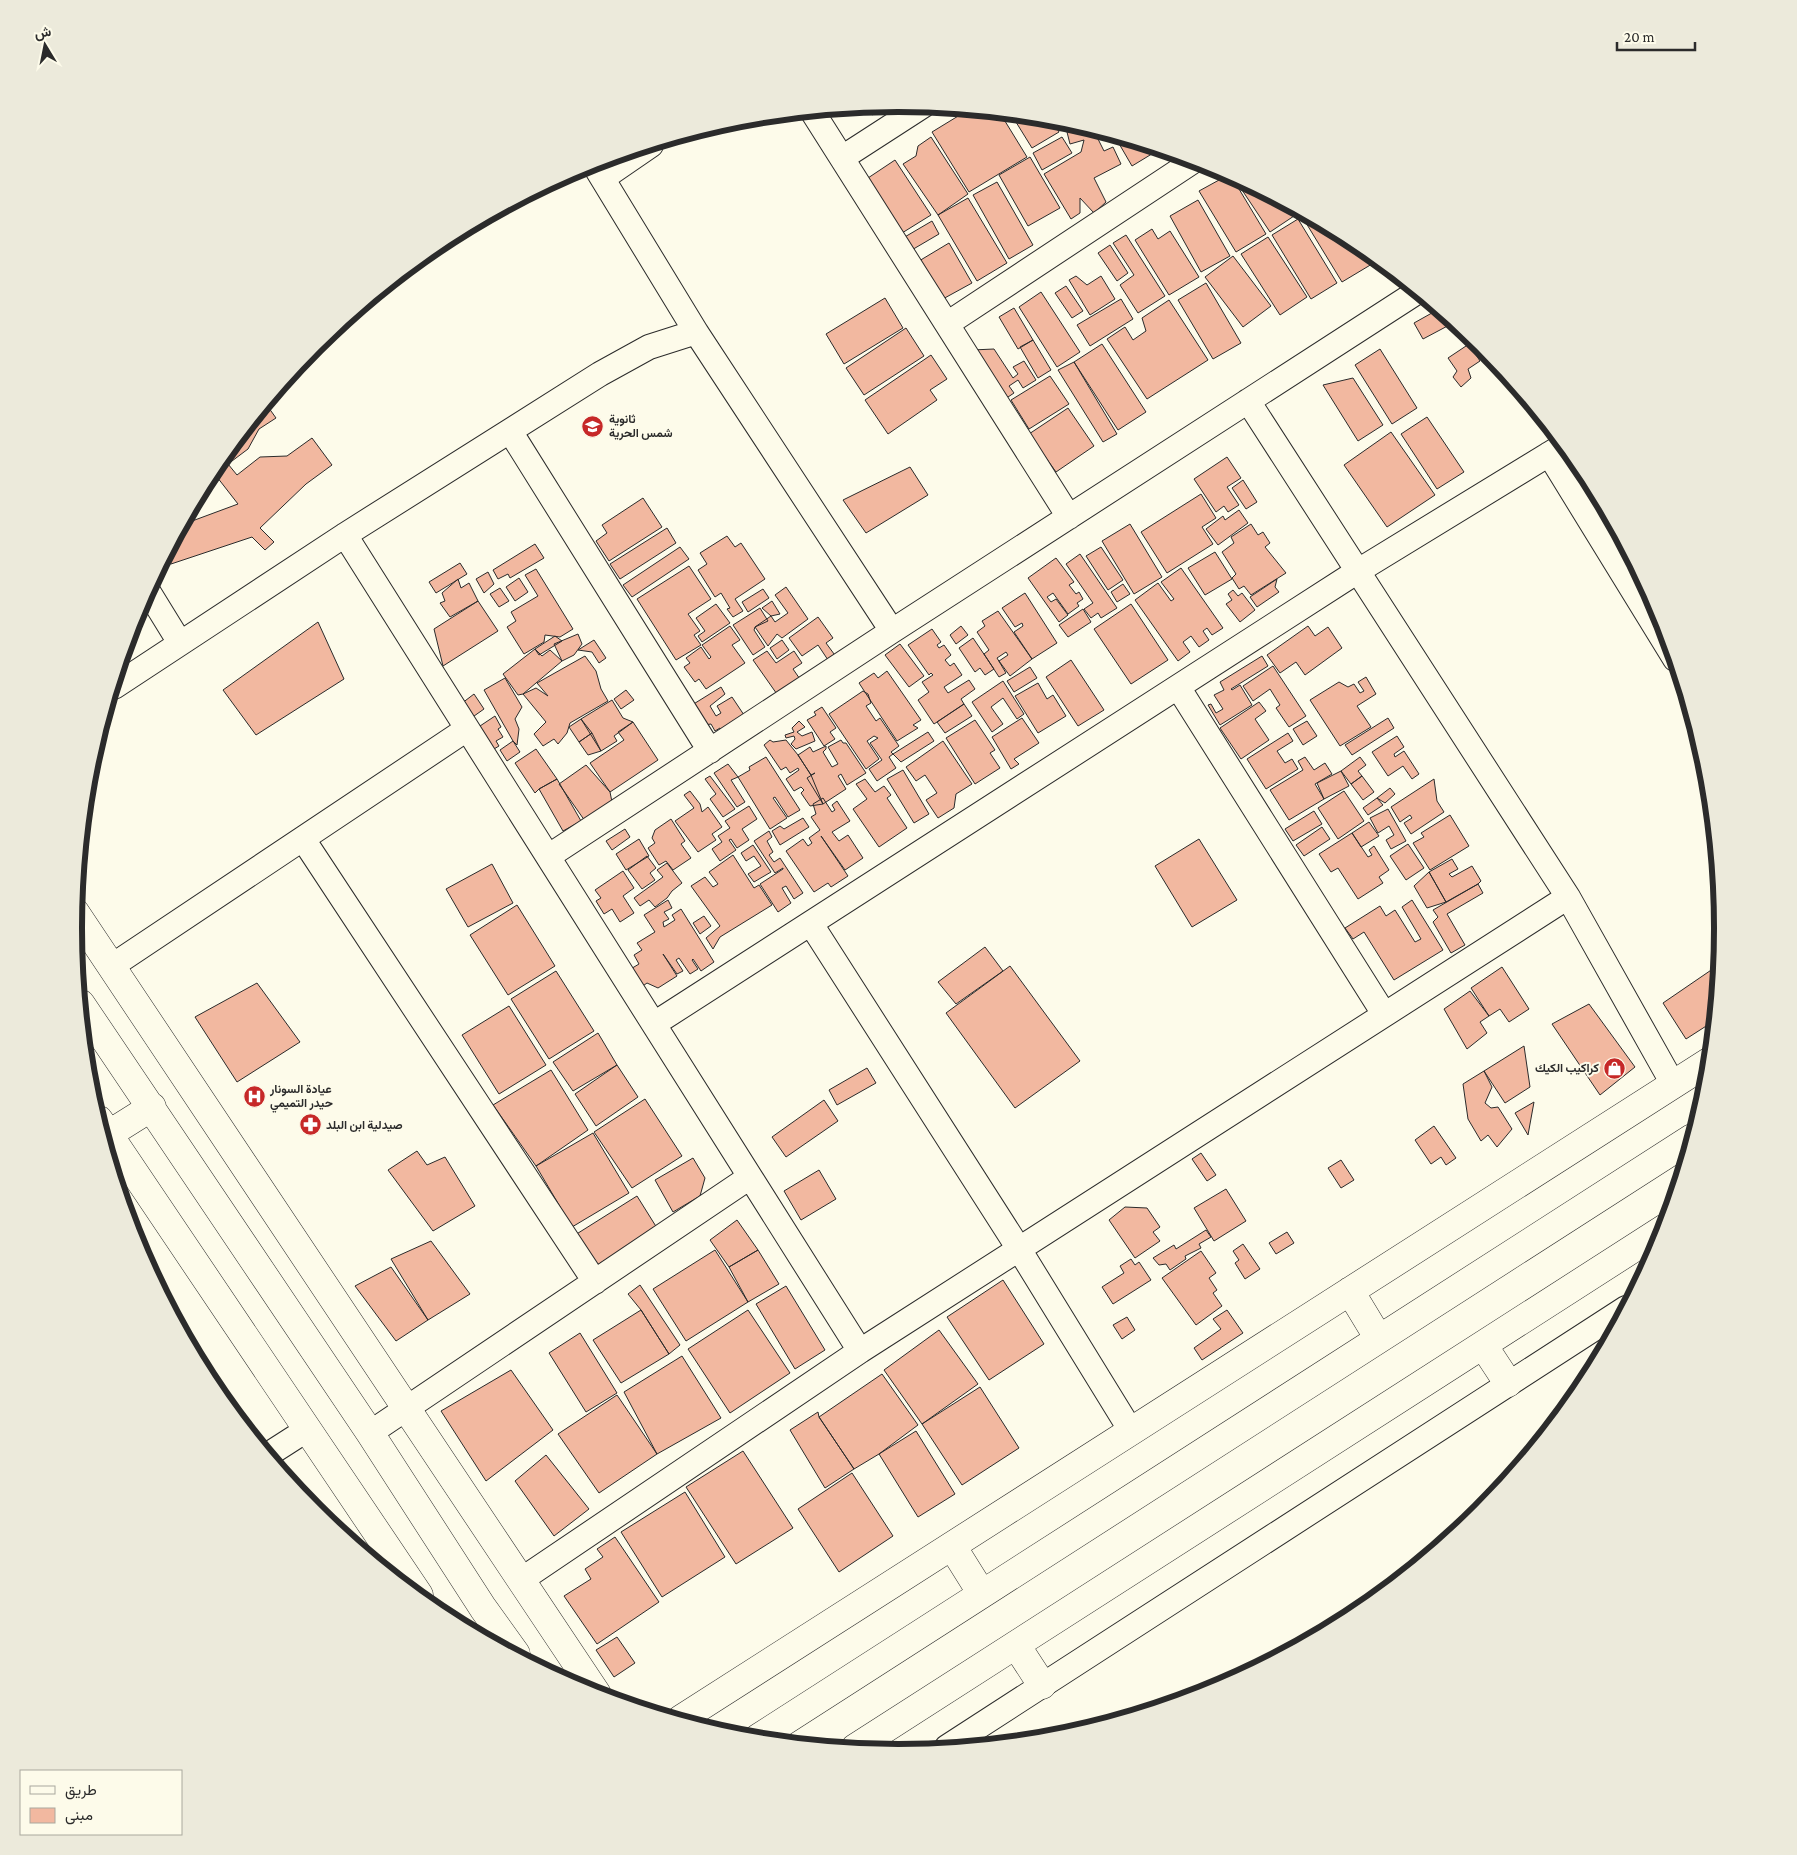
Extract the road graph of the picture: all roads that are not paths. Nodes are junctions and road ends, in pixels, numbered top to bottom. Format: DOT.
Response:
graph roads {
  1 [pos="913,112"];
  2 [pos="815,116"];
  3 [pos="842,158"];
  4 [pos="1187,165"];
  5 [pos="598,170"];
  6 [pos="1413,295"];
  7 [pos="947,324"];
  8 [pos="696,332"];
  9 [pos="1248,401"];
  10 [pos="510,430"];
  11 [pos="1556,450"];
  12 [pos="1069,517"];
  13 [pos="345,535"];
  14 [pos="1358,571"];
  15 [pos="1642,593"];
  16 [pos="153,598"];
  17 [pos="892,631"];
  18 [pos="180,643"];
  19 [pos="120,683"];
  20 [pos="1178,687"];
  21 [pos="467,729"];
  22 [pos="710,751"];
  23 [pos="303,839"];
  24 [pos="549,856"];
  25 [pos="1568,897"];
  26 [pos="82,923"];
  27 [pos="811,924"];
  28 [pos="112,966"];
  29 [pos="87,1013"];
  30 [pos="1384,1014"];
  31 [pos="654,1024"];
  32 [pos="1703,1065"];
  33 [pos="1673,1084"];
  34 [pos="152,1107"];
  35 [pos="107,1126"];
  36 [pos="109,1134"];
  37 [pos="1686,1142"];
  38 [pos="750,1177"];
  39 [pos="1654,1235"];
  40 [pos="1019,1249"];
  41 [pos="595,1282"];
  42 [pos="1350,1291"];
  43 [pos="1616,1314"];
  44 [pos="1379,1339"];
  45 [pos="1482,1345"];
  46 [pos="860,1351"];
  47 [pos="1508,1383"];
  48 [pos="407,1408"];
  49 [pos="308,1429"];
  50 [pos="1131,1431"];
  51 [pos="370,1433"];
  52 [pos="273,1451"];
  53 [pos="952,1546"];
  54 [pos="408,1579"];
  55 [pos="522,1580"];
  56 [pos="982,1594"];
  57 [pos="509,1644"];
  58 [pos="1016,1645"];
  59 [pos="589,1682"];
  60 [pos="1042,1686"];
  61 [pos="686,1716"];
  62 [pos="766,1733"];
  63 [pos="957,1742"];
  64 [pos="863,1743"];
  1 -- 3 [label="street"];
  2 -- 3 [label="street"];
  3 -- 7 [label="street"];
  4 -- 7 [label="street"];
  5 -- 8 [label="street"];
  6 -- 9 [label="street"];
  7 -- 12 [label="street"];
  8 -- 10 [label="street"];
  8 -- 17 [label="street"];
  9 -- 12 [label="street"];
  9 -- 14 [label="street"];
  10 -- 13 [label="street"];
  10 -- 22 [label="street"];
  11 -- 14 [label="street"];
  11 -- 15 [label="street"];
  12 -- 17 [label="street"];
  13 -- 18 [label="street"];
  13 -- 21 [label="street"];
  14 -- 20 [label="street"];
  14 -- 25 [label="street"];
  16 -- 18 [label="street"];
  17 -- 22 [label="street"];
  18 -- 19 [label="street"];
  20 -- 27 [label="street"];
  20 -- 30 [label="street"];
  21 -- 23 [label="street"];
  21 -- 24 [label="street"];
  22 -- 24 [label="street"];
  23 -- 28 [label="street"];
  23 -- 41 [label="street"];
  24 -- 31 [label="street"];
  25 -- 30 [label="street"];
  25 -- 33 [label="street"];
  26 -- 28 [label="street"];
  27 -- 31 [label="street"];
  27 -- 40 [label="street"];
  28 -- 48 [label="street"];
  29 -- 34 [label="street"];
  30 -- 40 [label="street"];
  31 -- 38 [label="street"];
  32 -- 33 [label="street"];
  33 -- 42 [label="street"];
  34 -- 35 [label="street"];
  34 -- 51 [label="street"];
  36 -- 49 [label="street"];
  37 -- 44 [label="street"];
  38 -- 41 [label="street"];
  38 -- 46 [label="street"];
  39 -- 45 [label="street"];
  40 -- 46 [label="street"];
  40 -- 50 [label="street"];
  41 -- 48 [label="street"];
  42 -- 44 [label="street"];
  42 -- 50 [label="street"];
  43 -- 47 [label="street"];
  44 -- 56 [label="street"];
  45 -- 47 [label="street"];
  45 -- 58 [label="street"];
  46 -- 55 [label="street"];
  47 -- 60 [label="street"];
  48 -- 51 [label="street"];
  48 -- 55 [label="street"];
  49 -- 52 [label="street"];
  49 -- 54 [label="street"];
  50 -- 53 [label="street"];
  51 -- 57 [label="street"];
  53 -- 56 [label="street"];
  53 -- 61 [label="street"];
  55 -- 59 [label="street"];
  56 -- 62 [label="street"];
  58 -- 60 [label="street"];
  58 -- 64 [label="street"];
  60 -- 63 [label="street"];
}
